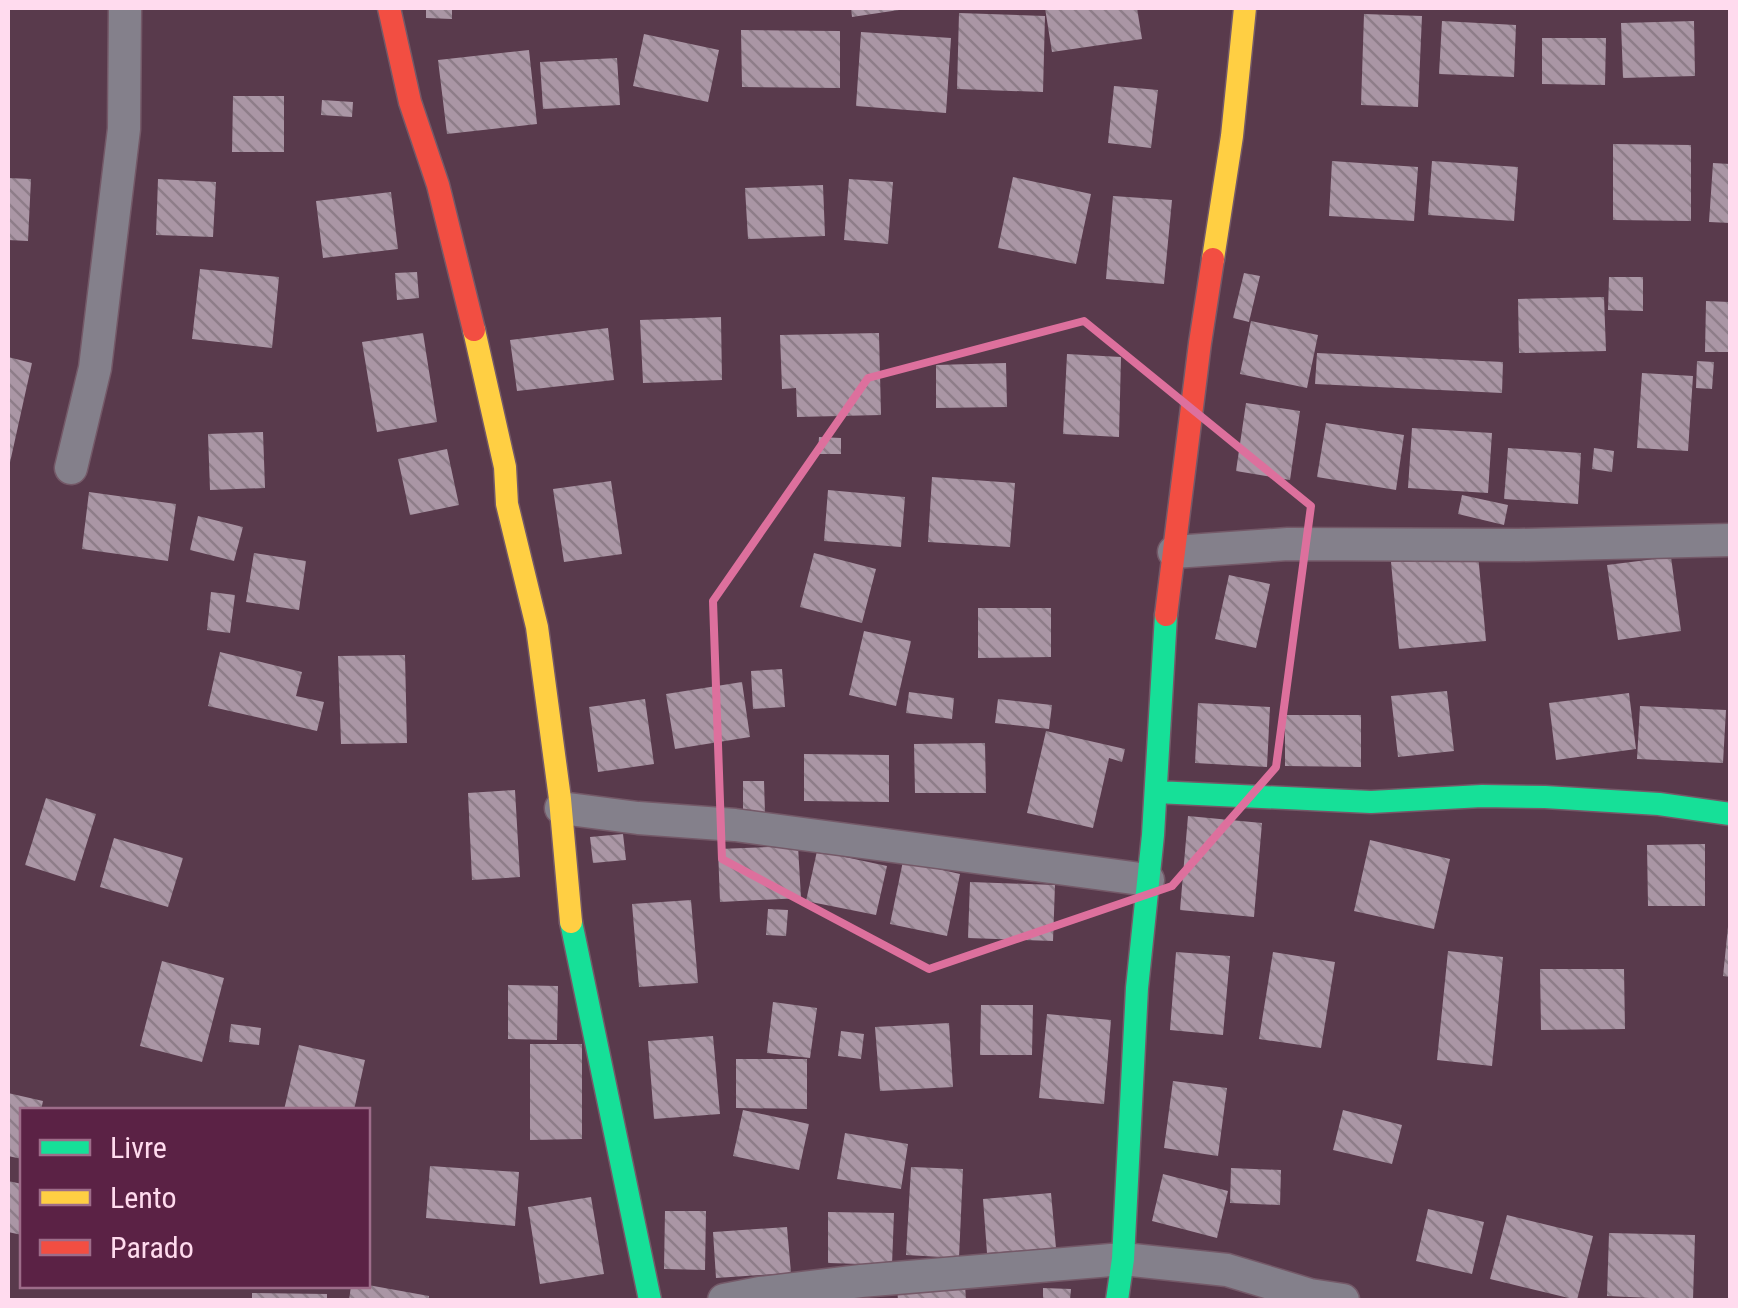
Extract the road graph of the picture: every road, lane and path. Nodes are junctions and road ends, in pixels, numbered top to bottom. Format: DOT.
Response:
graph roads {
  1 [pos="125,8"];
  2 [pos="389,8"];
  3 [pos="1246,8"];
  4 [pos="71,468"];
  5 [pos="1730,540"];
  6 [pos="1174,552"];
  7 [pos="1156,792"];
  8 [pos="561,808"];
  9 [pos="1730,814"];
  10 [pos="1148,880"];
  11 [pos="1122,1260"];
  12 [pos="650,1300"];
  13 [pos="724,1300"];
  14 [pos="1117,1300"];
  15 [pos="1343,1300"];
  1 -- 4 [label="street"];
  2 -- 8 [label="street"];
  3 -- 6 [label="street"];
  5 -- 6 [label="street"];
  6 -- 7 [label="street"];
  7 -- 9 [label="street"];
  7 -- 10 [label="street"];
  8 -- 10 [label="street"];
  8 -- 12 [label="street"];
  10 -- 11 [label="street"];
  11 -- 13 [label="street"];
  11 -- 14 [label="street"];
  11 -- 15 [label="street"];
}
